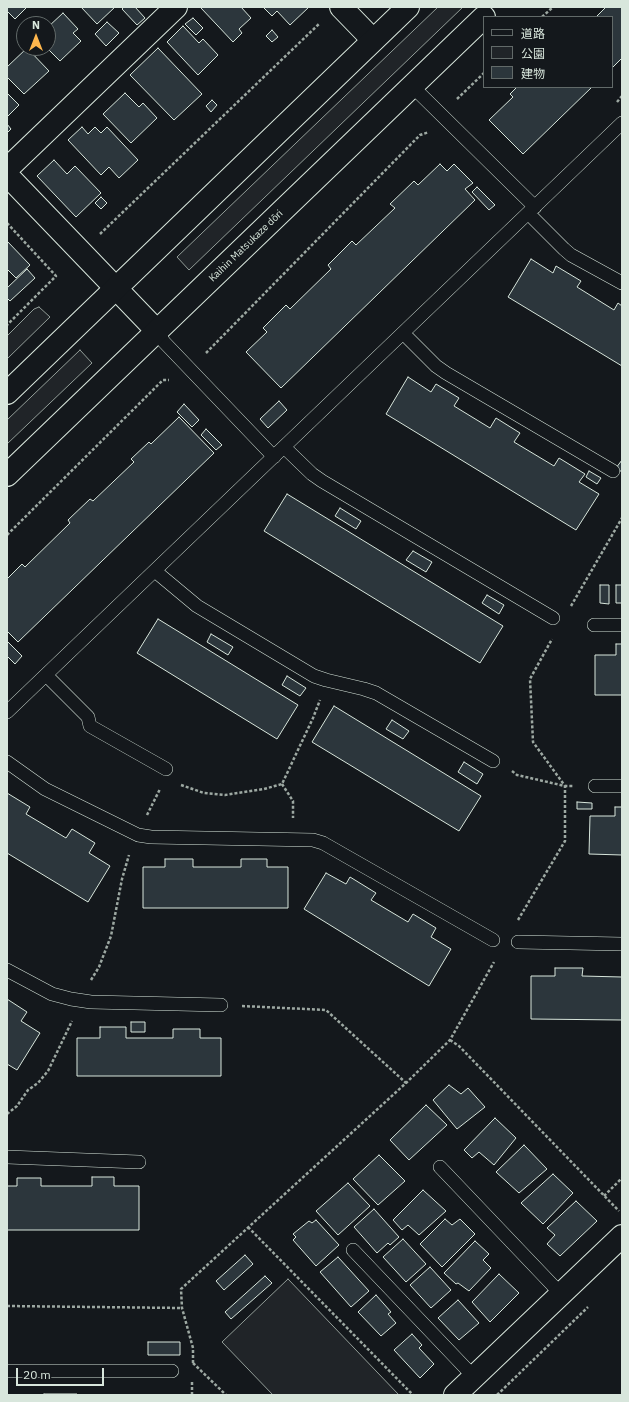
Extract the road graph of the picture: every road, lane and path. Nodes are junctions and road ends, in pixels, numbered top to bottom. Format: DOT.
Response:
graph roads {
  1 [pos="176,7"];
  2 [pos="341,7"];
  3 [pos="408,7"];
  4 [pos="495,7"];
  5 [pos="553,7"];
  6 [pos="485,16"];
  7 [pos="543,16"];
  8 [pos="483,18"];
  9 [pos="322,21"];
  10 [pos="373,40"];
  11 [pos="483,74"];
  12 [pos="412,86"];
  13 [pos="454,102"];
  14 [pos="619,128"];
  15 [pos="435,134"];
  16 [pos="7,169"];
  17 [pos="7,175"];
  18 [pos="531,210"];
  19 [pos="7,223"];
  20 [pos="98,236"];
  21 [pos="622,283"];
  22 [pos="116,288"];
  23 [pos="7,325"];
  24 [pos="157,331"];
  25 [pos="403,333"];
  26 [pos="201,358"];
  27 [pos="171,380"];
  28 [pos="7,393"];
  29 [pos="284,447"];
  30 [pos="274,457"];
  31 [pos="613,471"];
  32 [pos="7,475"];
  33 [pos="7,535"];
  34 [pos="155,571"];
  35 [pos="553,618"];
  36 [pos="594,625"];
  37 [pos="622,625"];
  38 [pos="46,675"];
  39 [pos="326,680"];
  40 [pos="7,712"];
  41 [pos="494,761"];
  42 [pos="7,762"];
  43 [pos="166,769"];
  44 [pos="175,784"];
  45 [pos="282,784"];
  46 [pos="595,786"];
  47 [pos="622,786"];
  48 [pos="161,787"];
  49 [pos="146,817"];
  50 [pos="292,840"];
  51 [pos="131,851"];
  52 [pos="494,940"];
  53 [pos="518,942"];
  54 [pos="622,944"];
  55 [pos="7,970"];
  56 [pos="91,980"];
  57 [pos="221,1005"];
  58 [pos="75,1014"];
  59 [pos="450,1040"];
  60 [pos="406,1084"];
  61 [pos="7,1114"];
  62 [pos="7,1157"];
  63 [pos="139,1162"];
  64 [pos="440,1167"];
  65 [pos="622,1178"];
  66 [pos="604,1196"];
  67 [pos="619,1211"];
  68 [pos="248,1227"];
  69 [pos="622,1236"];
  70 [pos="353,1250"];
  71 [pos="561,1294"];
  72 [pos="594,1302"];
  73 [pos="7,1306"];
  74 [pos="193,1348"];
  75 [pos="193,1362"];
  76 [pos="7,1371"];
  77 [pos="172,1371"];
  78 [pos="474,1377"];
  79 [pos="226,1395"];
  80 [pos="412,1395"];
  81 [pos="455,1395"];
  82 [pos="497,1395"];
  1 -- 16 [label="street"];
  2 -- 10 [label="street"];
  3 -- 10 [label="street"];
  4 -- 6 [label="street, Kaihin Matsukaze dōri"];
  5 -- 7 [label="path"];
  8 -- 12 [label="street, Kaihin Matsukaze dōri"];
  9 -- 20 [label="path"];
  10 -- 22 [label="street"];
  11 -- 13 [label="path"];
  12 -- 18 [label="lane"];
  12 -- 24 [label="street, Kaihin Matsukaze dōri"];
  14 -- 18 [label="lane"];
  15 -- 26 [label="path"];
  17 -- 22 [label="street"];
  18 -- 21 [label="lane"];
  18 -- 25 [label="lane"];
  19 -- 23 [label="path"];
  22 -- 24 [label="street"];
  22 -- 28 [label="street"];
  24 -- 30 [label="lane"];
  24 -- 32 [label="street, Kaihin Matsukaze dōri"];
  25 -- 29 [label="lane"];
  25 -- 31 [label="lane"];
  27 -- 33 [label="path"];
  29 -- 30 [label="lane"];
  29 -- 35 [label="lane"];
  30 -- 34 [label="lane"];
  34 -- 38 [label="lane"];
  34 -- 39 [label="lane"];
  36 -- 37 [label="lane"];
  38 -- 40 [label="lane"];
  38 -- 43 [label="lane"];
  39 -- 41 [label="lane"];
  39 -- 45 [label="path"];
  41 -- 46 [label="path"];
  42 -- 50 [label="lane"];
  44 -- 45 [label="path"];
  45 -- 50 [label="path"];
  46 -- 47 [label="lane"];
  48 -- 49 [label="path"];
  50 -- 52 [label="lane"];
  51 -- 56 [label="path"];
  53 -- 54 [label="lane"];
  55 -- 57 [label="lane"];
  57 -- 60 [label="path"];
  58 -- 61 [label="path"];
  59 -- 66 [label="path"];
  62 -- 63 [label="lane"];
  64 -- 71 [label="lane"];
  65 -- 66 [label="path"];
  66 -- 67 [label="path"];
  68 -- 80 [label="path"];
  69 -- 71 [label="street"];
  70 -- 78 [label="lane"];
  71 -- 78 [label="street"];
  72 -- 82 [label="path"];
  73 -- 74 [label="path"];
  75 -- 79 [label="path"];
  76 -- 77 [label="lane"];
  78 -- 81 [label="street"];
}
